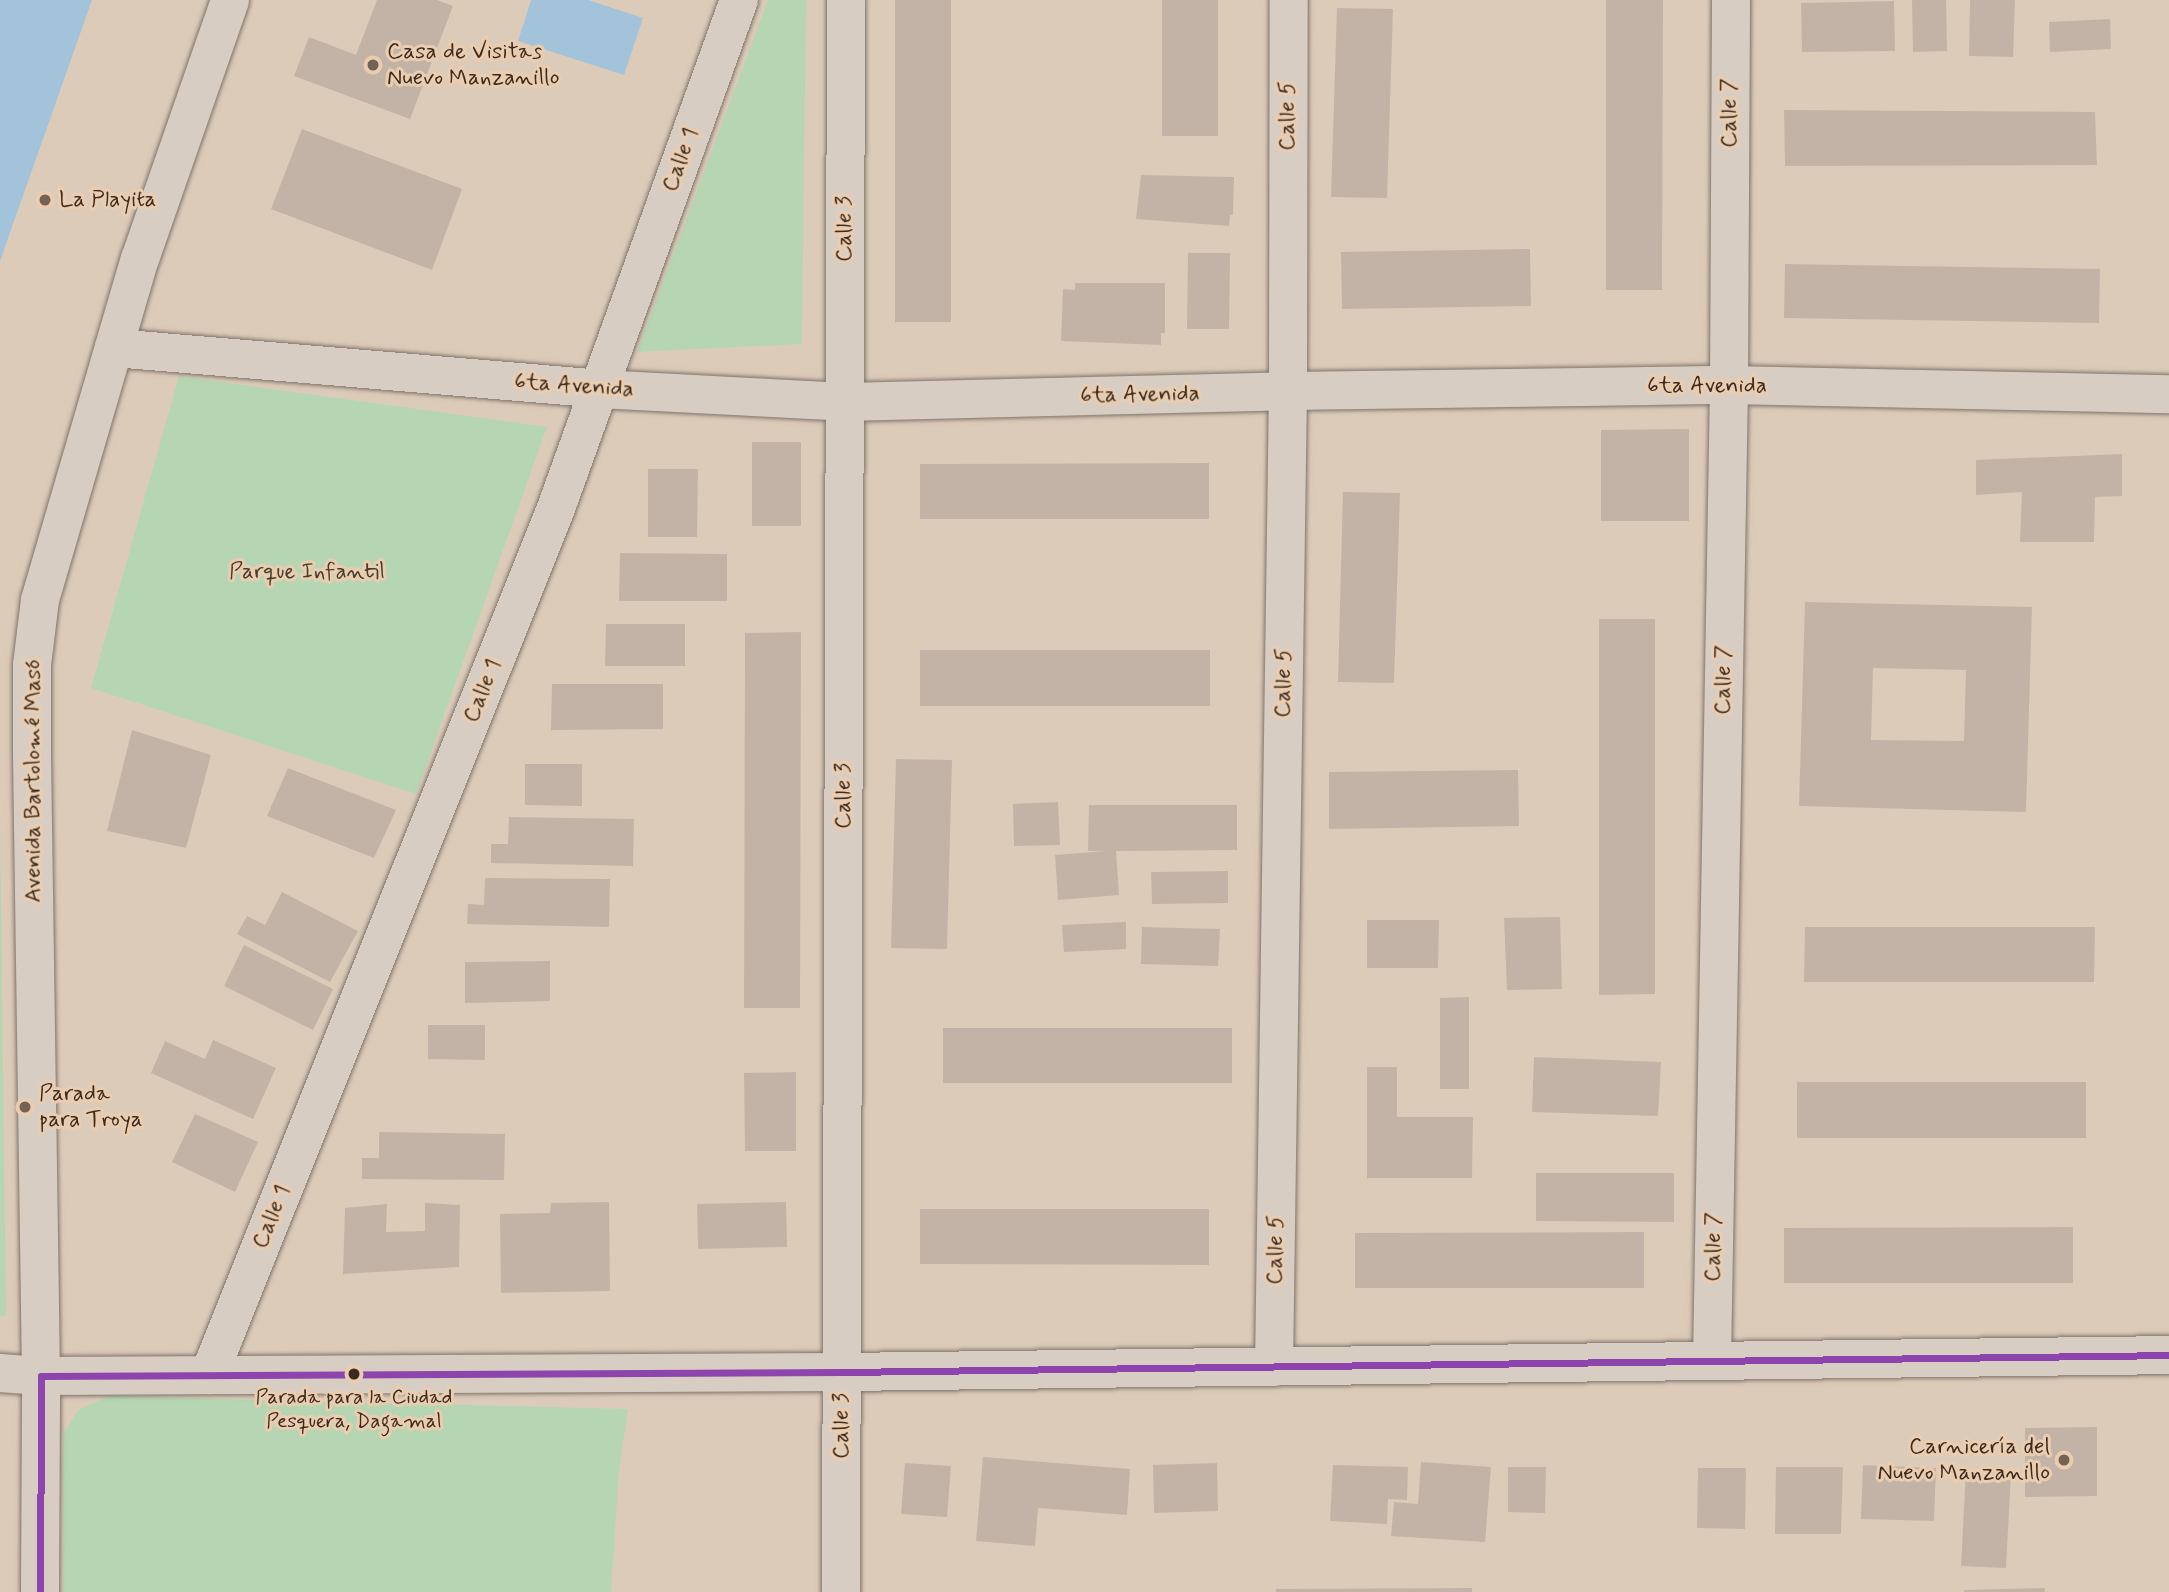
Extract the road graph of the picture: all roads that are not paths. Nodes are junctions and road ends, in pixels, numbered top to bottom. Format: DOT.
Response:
graph roads {
  1 [pos="230,0"];
  2 [pos="739,0"];
  3 [pos="846,0"];
  4 [pos="1289,0"];
  5 [pos="1731,0"];
  6 [pos="114,348"];
  7 [pos="1729,385"];
  8 [pos="598,389"];
  9 [pos="1288,391"];
  10 [pos="2169,394"];
  11 [pos="845,402"];
  12 [pos="2169,1355"];
  13 [pos="1712,1361"];
  14 [pos="1275,1367"];
  15 [pos="842,1372"];
  16 [pos="0,1373"];
  17 [pos="209,1375"];
  18 [pos="41,1376"];
  19 [pos="40,1592"];
  20 [pos="841,1592"];
  1 -- 6 [label="street, Avenida Bartolomé Masó"];
  2 -- 8 [label="street, Calle 1"];
  3 -- 11 [label="street, Calle 3"];
  4 -- 9 [label="street, Calle 5"];
  5 -- 7 [label="street, Calle 7"];
  6 -- 8 [label="street, 6ta Avenida"];
  6 -- 18 [label="street, Avenida Bartolomé Masó"];
  7 -- 9 [label="street, 6ta Avenida"];
  7 -- 10 [label="street, 6ta Avenida"];
  7 -- 13 [label="street, Calle 7"];
  8 -- 11 [label="street, 6ta Avenida"];
  8 -- 17 [label="street, Calle 1"];
  9 -- 11 [label="street, 6ta Avenida"];
  9 -- 14 [label="street, Calle 5"];
  11 -- 15 [label="street, Calle 3"];
  12 -- 13 [label="street"];
  13 -- 14 [label="street"];
  14 -- 15 [label="street"];
  15 -- 17 [label="street"];
  15 -- 20 [label="street, Calle 3"];
  16 -- 18 [label="street"];
  17 -- 18 [label="street"];
  18 -- 19 [label="street, Avenida Bartolomé Masó"];
}
